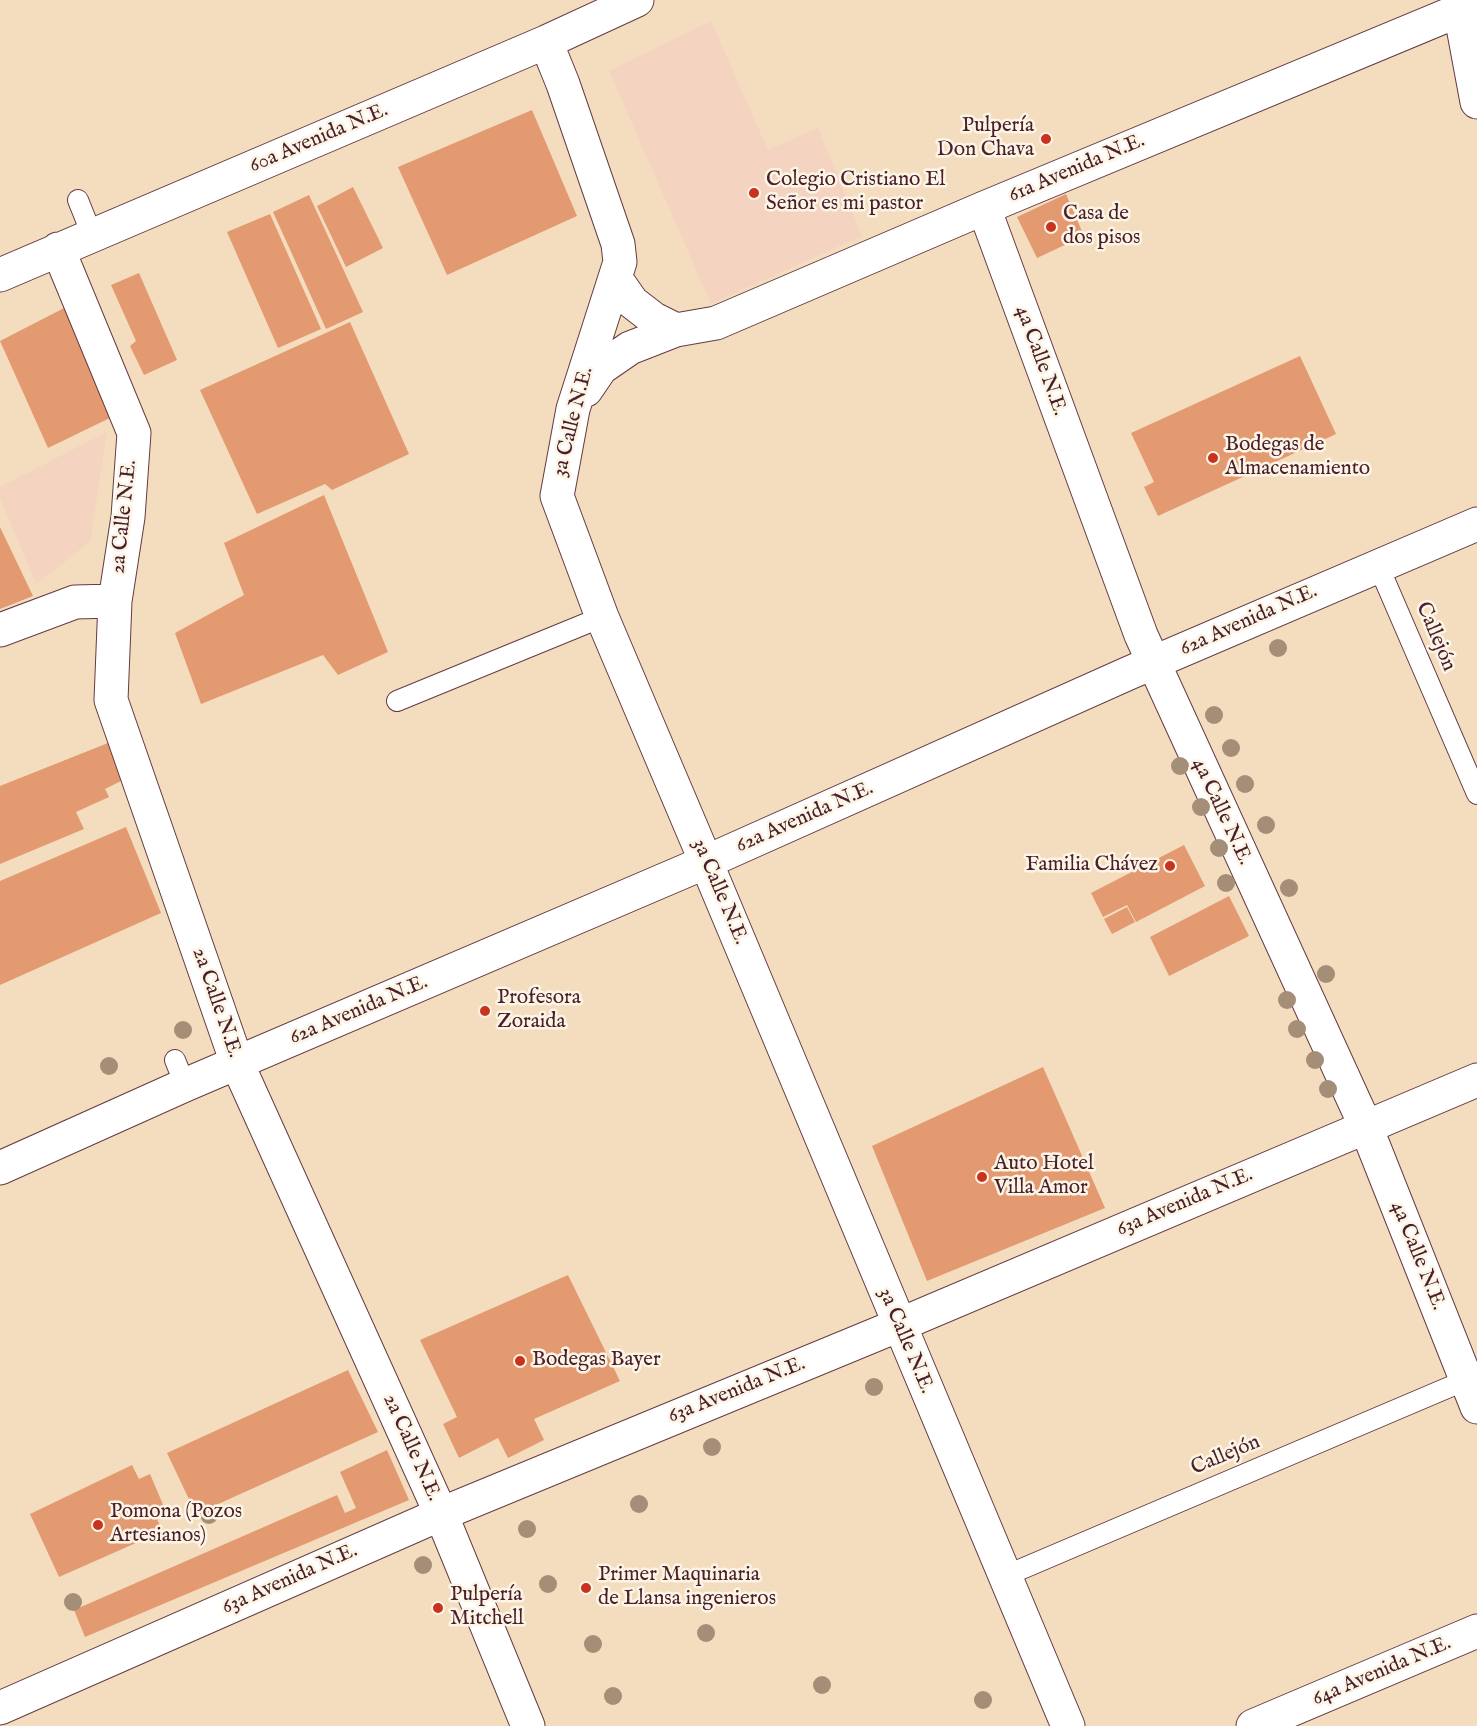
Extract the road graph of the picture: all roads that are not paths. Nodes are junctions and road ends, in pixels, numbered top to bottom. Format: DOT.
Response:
graph roads {
  1 [pos="634,0"];
  2 [pos="1465,4"];
  3 [pos="546,42"];
  4 [pos="1477,102"];
  5 [pos="78,200"];
  6 [pos="984,208"];
  7 [pos="92,235"];
  8 [pos="58,249"];
  9 [pos="1,271"];
  10 [pos="616,279"];
  11 [pos="676,330"];
  12 [pos="573,410"];
  13 [pos="1477,524"];
  14 [pos="1378,566"];
  15 [pos="115,601"];
  16 [pos="602,617"];
  17 [pos="0,630"];
  18 [pos="1153,663"];
  19 [pos="397,701"];
  20 [pos="1477,795"];
  21 [pos="706,862"];
  22 [pos="237,1063"];
  23 [pos="1477,1080"];
  24 [pos="1366,1127"];
  25 [pos="0,1168"];
  26 [pos="899,1325"];
  27 [pos="1472,1394"];
  28 [pos="441,1514"];
  29 [pos="1005,1576"];
  30 [pos="1477,1631"];
  31 [pos="0,1708"];
  32 [pos="528,1726"];
  33 [pos="1068,1726"];
  34 [pos="1253,1726"];
  1 -- 3 [label="street, 60a Avenida N.E."];
  2 -- 4 [label="street"];
  2 -- 6 [label="street, 61a Avenida N.E."];
  3 -- 7 [label="street, 60a Avenida N.E."];
  3 -- 10 [label="street, 3a Calle N.E."];
  5 -- 7 [label="lane"];
  6 -- 11 [label="street, 61a Avenida N.E."];
  6 -- 18 [label="street, 4a Calle N.E."];
  7 -- 8 [label="street, 60a Avenida N.E."];
  8 -- 9 [label="street, 60a Avenida N.E."];
  8 -- 15 [label="street, 2a Calle N.E."];
  10 -- 11 [label="street"];
  10 -- 12 [label="street, 3a Calle N.E."];
  11 -- 12 [label="street, 61a Avenida N.E."];
  12 -- 16 [label="street, 3a Calle N.E."];
  13 -- 14 [label="street, 62a Avenida N.E."];
  14 -- 18 [label="street, 62a Avenida N.E."];
  14 -- 20 [label="lane, Callejón"];
  15 -- 17 [label="street"];
  15 -- 22 [label="street, 2a Calle N.E."];
  16 -- 19 [label="lane"];
  16 -- 21 [label="street, 3a Calle N.E."];
  18 -- 21 [label="street, 62a Avenida N.E."];
  18 -- 24 [label="street, 4a Calle N.E."];
  21 -- 22 [label="street, 62a Avenida N.E."];
  21 -- 26 [label="street, 3a Calle N.E."];
  22 -- 25 [label="street, 62a Avenida N.E."];
  22 -- 28 [label="street, 2a Calle N.E."];
  23 -- 24 [label="street, 63a Avenida N.E."];
  24 -- 26 [label="street, 63a Avenida N.E."];
  24 -- 27 [label="street, 4a Calle N.E."];
  26 -- 28 [label="street, 63a Avenida N.E."];
  26 -- 29 [label="street, 3a Calle N.E."];
  27 -- 29 [label="lane, Callejón"];
  28 -- 31 [label="street, 63a Avenida N.E."];
  28 -- 32 [label="street, 2a Calle N.E."];
  29 -- 33 [label="street, 3a Calle N.E."];
  30 -- 34 [label="street, 64a Avenida N.E."];
}
